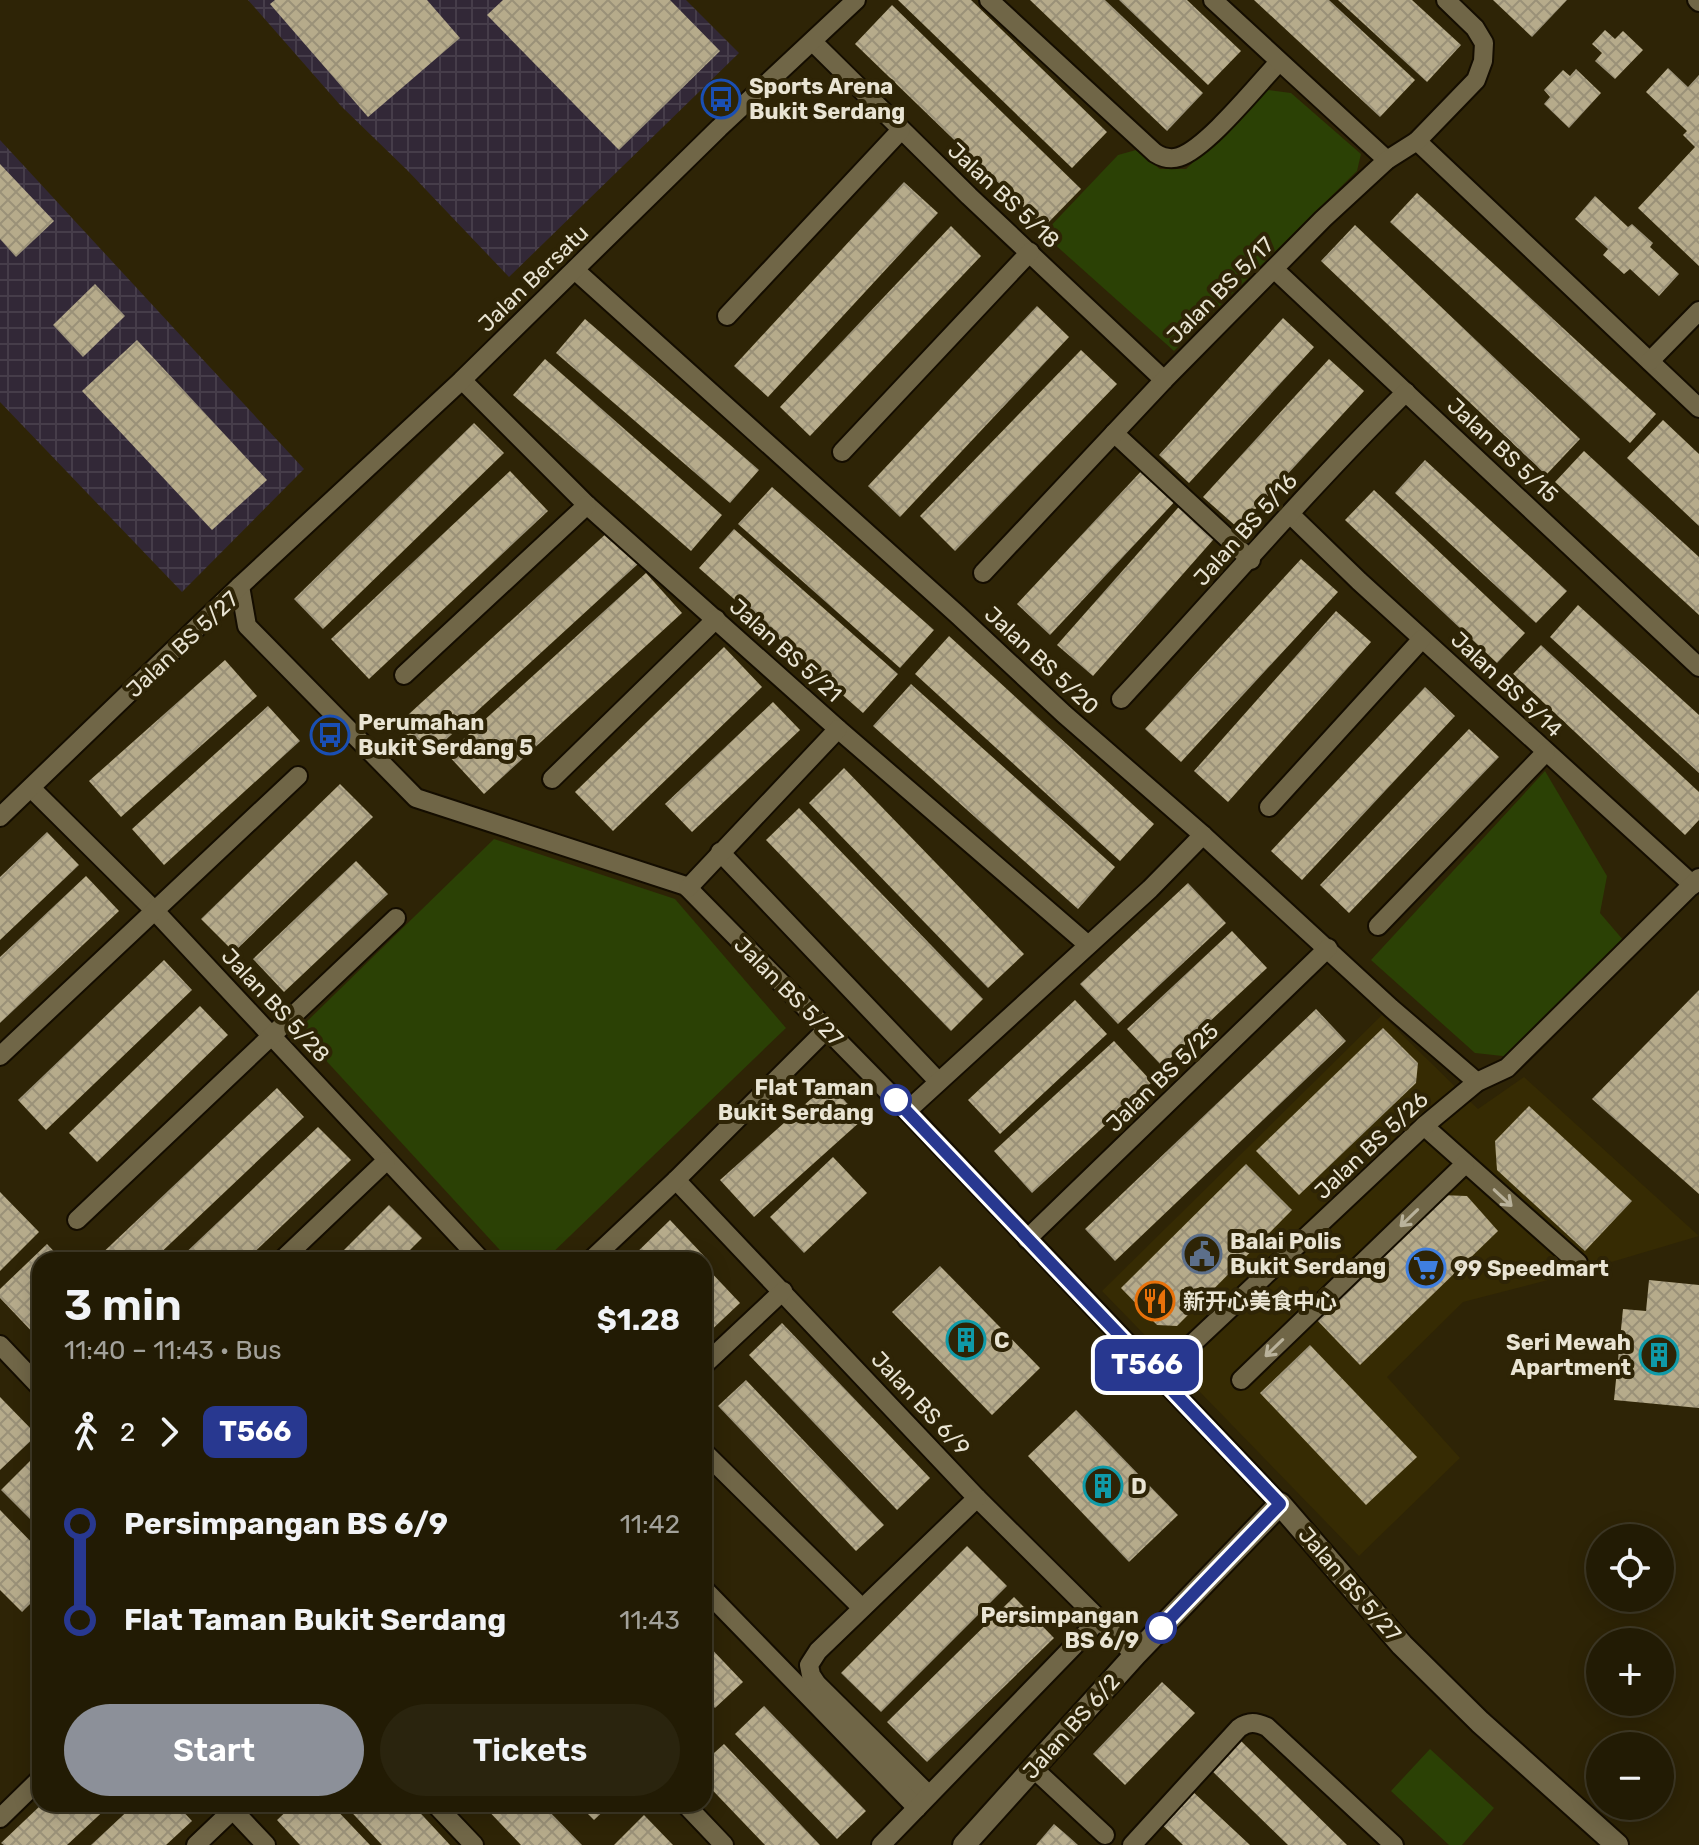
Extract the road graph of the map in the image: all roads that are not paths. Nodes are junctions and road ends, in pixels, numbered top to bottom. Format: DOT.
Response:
graph roads {
  1 [pos="856,0"];
  2 [pos="989,0"];
  3 [pos="1213,0"];
  4 [pos="1446,0"];
  5 [pos="813,42"];
  6 [pos="1279,62"];
  7 [pos="901,130"];
  8 [pos="1417,141"];
  9 [pos="1387,160"];
  10 [pos="1030,252"];
  11 [pos="1274,269"];
  12 [pos="576,271"];
  13 [pos="1699,311"];
  14 [pos="727,316"];
  15 [pos="1650,361"];
  16 [pos="462,380"];
  17 [pos="1164,380"];
  18 [pos="1406,392"];
  19 [pos="1699,408"];
  20 [pos="1114,433"];
  21 [pos="842,452"];
  22 [pos="587,505"];
  23 [pos="1291,515"];
  24 [pos="1251,560"];
  25 [pos="983,573"];
  26 [pos="240,586"];
  27 [pos="716,619"];
  28 [pos="1422,639"];
  29 [pos="1699,667"];
  30 [pos="404,675"];
  31 [pos="1121,699"];
  32 [pos="838,729"];
  33 [pos="1546,752"];
  34 [pos="298,776"];
  35 [pos="552,779"];
  36 [pos="31,788"];
  37 [pos="1269,807"];
  38 [pos="0,817"];
  39 [pos="1203,835"];
  40 [pos="720,852"];
  41 [pos="1696,881"];
  42 [pos="688,888"];
  43 [pos="154,910"];
  44 [pos="396,918"];
  45 [pos="1378,926"];
  46 [pos="1087,944"];
  47 [pos="1328,948"];
  48 [pos="827,1029"];
  49 [pos="272,1035"];
  50 [pos="0,1056"];
  51 [pos="938,1081"];
  52 [pos="1477,1082"];
  53 [pos="907,1111"];
  54 [pos="1424,1126"];
  55 [pos="386,1161"];
  56 [pos="1465,1164"];
  57 [pos="676,1180"];
  58 [pos="77,1220"];
  59 [pos="1027,1239"];
  60 [pos="290,1252"];
  61 [pos="473,1252"];
  62 [pos="600,1252"];
  63 [pos="1578,1263"];
  64 [pos="783,1291"];
  65 [pos="0,1345"];
  66 [pos="712,1358"];
  67 [pos="1158,1376"];
  68 [pos="32,1379"];
  69 [pos="1241,1380"];
  70 [pos="712,1460"];
  71 [pos="977,1498"];
  72 [pos="1280,1504"];
  73 [pos="712,1597"];
  74 [pos="862,1608"];
  75 [pos="1099,1620"];
  76 [pos="1135,1655"];
  77 [pos="1033,1768"];
  78 [pos="32,1787"];
  79 [pos="923,1802"];
  80 [pos="231,1812"];
  81 [pos="240,1812"];
  82 [pos="443,1812"];
  83 [pos="693,1812"];
  84 [pos="0,1818"];
  85 [pos="1105,1835"];
  86 [pos="196,1845"];
  87 [pos="266,1845"];
  88 [pos="474,1845"];
  89 [pos="724,1845"];
  90 [pos="881,1845"];
  91 [pos="964,1845"];
  92 [pos="1132,1845"];
  93 [pos="1394,1845"];
  94 [pos="1617,1845"];
  1 -- 5 [label="street, Jalan Bersatu"];
  2 -- 6 [label="street"];
  3 -- 6 [label="street"];
  4 -- 8 [label="street, Jalan BS 5/17"];
  5 -- 7 [label="street, Jalan BS 5/18"];
  5 -- 12 [label="street, Jalan Bersatu"];
  6 -- 9 [label="street"];
  7 -- 10 [label="street, Jalan BS 5/18"];
  7 -- 14 [label="street"];
  8 -- 9 [label="street, Jalan BS 5/17"];
  8 -- 15 [label="street"];
  9 -- 11 [label="street, Jalan BS 5/17"];
  10 -- 17 [label="street, Jalan BS 5/18"];
  10 -- 21 [label="street"];
  11 -- 17 [label="street, Jalan BS 5/17"];
  11 -- 18 [label="street, Jalan BS 5/15"];
  12 -- 16 [label="street, Jalan Bersatu"];
  12 -- 39 [label="street, Jalan BS 5/20"];
  13 -- 15 [label="street"];
  15 -- 19 [label="street"];
  16 -- 22 [label="street, Jalan BS 5/21"];
  16 -- 26 [label="street, Jalan Bersatu"];
  17 -- 20 [label="street, Jalan BS 5/17"];
  18 -- 23 [label="street, Jalan BS 5/16"];
  18 -- 29 [label="street, Jalan BS 5/15"];
  20 -- 24 [label="street"];
  20 -- 25 [label="street, Jalan BS 5/17"];
  22 -- 27 [label="street, Jalan BS 5/21"];
  22 -- 30 [label="street"];
  23 -- 24 [label="street, Jalan BS 5/16"];
  23 -- 28 [label="street, Jalan BS 5/14"];
  24 -- 31 [label="street, Jalan BS 5/16"];
  26 -- 36 [label="street, Jalan BS 5/27"];
  26 -- 42 [label="street, Jalan BS 5/27"];
  27 -- 32 [label="street, Jalan BS 5/21"];
  27 -- 35 [label="street"];
  28 -- 33 [label="street, Jalan BS 5/14"];
  28 -- 37 [label="street"];
  32 -- 40 [label="street"];
  32 -- 46 [label="street, Jalan BS 5/21"];
  33 -- 41 [label="street, Jalan BS 5/14"];
  33 -- 45 [label="street"];
  34 -- 43 [label="street"];
  36 -- 38 [label="street, Jalan BS 5/27"];
  36 -- 43 [label="street, Jalan BS 5/28"];
  39 -- 46 [label="street"];
  39 -- 47 [label="street, Jalan BS 5/20"];
  40 -- 42 [label="street"];
  40 -- 51 [label="street"];
  41 -- 52 [label="street, Jalan BS 5/26"];
  42 -- 48 [label="street, Jalan BS 5/27"];
  43 -- 49 [label="street, Jalan BS 5/28"];
  43 -- 50 [label="street"];
  44 -- 49 [label="street"];
  46 -- 51 [label="street"];
  47 -- 52 [label="street, Jalan BS 5/20"];
  47 -- 59 [label="street, Jalan BS 5/25"];
  48 -- 53 [label="street, Jalan BS 5/27"];
  48 -- 57 [label="street"];
  49 -- 55 [label="street, Jalan BS 5/28"];
  49 -- 58 [label="street"];
  51 -- 53 [label="street"];
  52 -- 54 [label="street, Jalan BS 5/26"];
  53 -- 59 [label="street, Jalan BS 5/27"];
  54 -- 56 [label="street"];
  54 -- 67 [label="street, Jalan BS 5/26"];
  55 -- 60 [label="street"];
  55 -- 61 [label="street, Jalan BS 5/28"];
  56 -- 63 [label="street, one-way"];
  56 -- 69 [label="street, one-way"];
  57 -- 62 [label="street"];
  57 -- 64 [label="street, Jalan BS 6/9"];
  59 -- 67 [label="street, Jalan BS 5/27"];
  64 -- 66 [label="street"];
  64 -- 71 [label="street, Jalan BS 6/9"];
  65 -- 68 [label="street"];
  67 -- 72 [label="street, Jalan BS 5/27"];
  70 -- 74 [label="street"];
  71 -- 74 [label="street"];
  71 -- 75 [label="street, Jalan BS 6/9"];
  72 -- 76 [label="street, Jalan BS 6/2"];
  72 -- 94 [label="street, Jalan BS 5/27"];
  73 -- 79 [label="street"];
  74 -- 79 [label="street"];
  75 -- 76 [label="street, Jalan BS 6/9"];
  75 -- 79 [label="street"];
  76 -- 77 [label="street, Jalan BS 6/2"];
  77 -- 85 [label="street"];
  77 -- 91 [label="street, Jalan BS 6/2"];
  78 -- 84 [label="street"];
  79 -- 90 [label="street"];
  80 -- 86 [label="street"];
  81 -- 87 [label="street"];
  82 -- 88 [label="street"];
  83 -- 89 [label="street"];
  92 -- 93 [label="street"];
}
